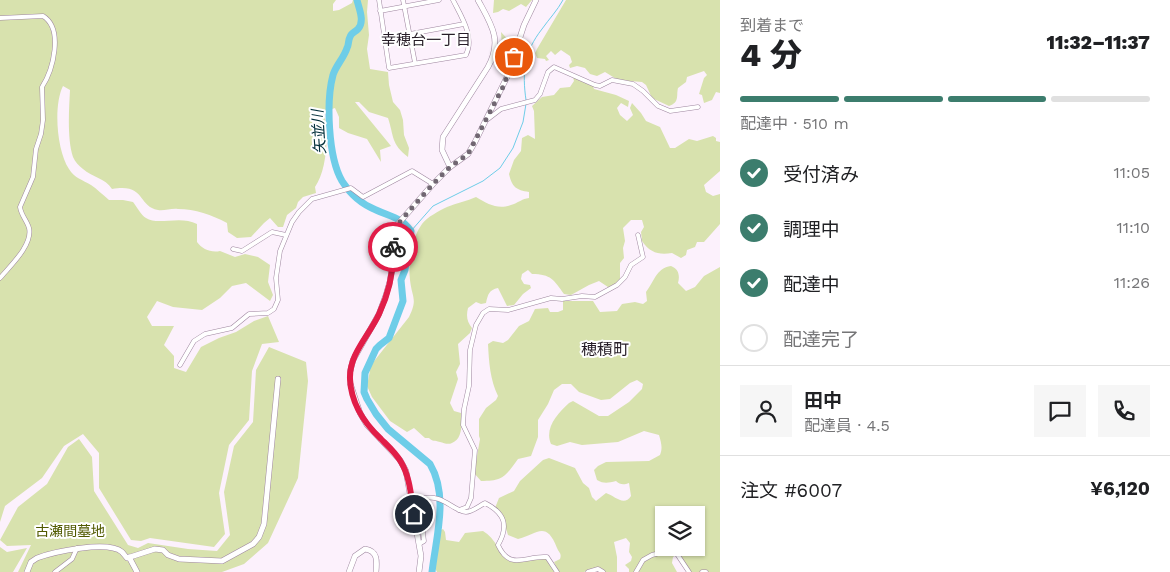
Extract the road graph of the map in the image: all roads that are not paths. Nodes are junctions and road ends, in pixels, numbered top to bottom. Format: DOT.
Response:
graph roads {
  1 [pos="379,0"];
  2 [pos="403,0"];
  3 [pos="438,0"];
  4 [pos="453,0"];
  5 [pos="478,0"];
  6 [pos="536,0"];
  7 [pos="404,6"];
  8 [pos="380,11"];
  9 [pos="0,18"];
  10 [pos="464,24"];
  11 [pos="410,34"];
  12 [pos="414,64"];
  13 [pos="698,107"];
  14 [pos="484,125"];
  15 [pos="450,167"];
  16 [pos="433,184"];
  17 [pos="286,235"];
  18 [pos="638,235"];
  19 [pos="232,249"];
  20 [pos="0,278"];
  21 [pos="180,365"];
  22 [pos="278,380"];
  23 [pos="459,510"];
  24 [pos="419,544"];
  25 [pos="77,548"];
  26 [pos="129,557"];
  27 [pos="27,572"];
  28 [pos="55,572"];
  29 [pos="136,572"];
  30 [pos="349,572"];
  31 [pos="376,572"];
  32 [pos="419,572"];
  33 [pos="557,572"];
  34 [pos="588,572"];
  35 [pos="603,572"];
  36 [pos="636,572"];
  37 [pos="689,572"];
  38 [pos="702,572"];
  39 [pos="706,572"];
  1 -- 8 [label="street"];
  2 -- 7 [label="street"];
  3 -- 7 [label="street"];
  4 -- 10 [label="street"];
  5 -- 15 [label="street"];
  6 -- 14 [label="street"];
  7 -- 8 [label="street"];
  7 -- 11 [label="street"];
  8 -- 12 [label="street"];
  9 -- 20 [label="street"];
  10 -- 11 [label="street"];
  10 -- 12 [label="street"];
  11 -- 12 [label="street"];
  13 -- 14 [label="street"];
  14 -- 15 [label="street"];
  15 -- 16 [label="street"];
  16 -- 17 [label="street"];
  16 -- 24 [label="street"];
  17 -- 19 [label="street"];
  17 -- 21 [label="street"];
  18 -- 23 [label="street"];
  22 -- 26 [label="street"];
  23 -- 24 [label="street"];
  23 -- 33 [label="street"];
  24 -- 32 [label="street"];
  25 -- 26 [label="street"];
  25 -- 27 [label="street"];
  25 -- 28 [label="street"];
  26 -- 29 [label="street"];
  30 -- 31 [label="street"];
  34 -- 35 [label="street"];
  36 -- 37 [label="street"];
  38 -- 39 [label="street"];
}
